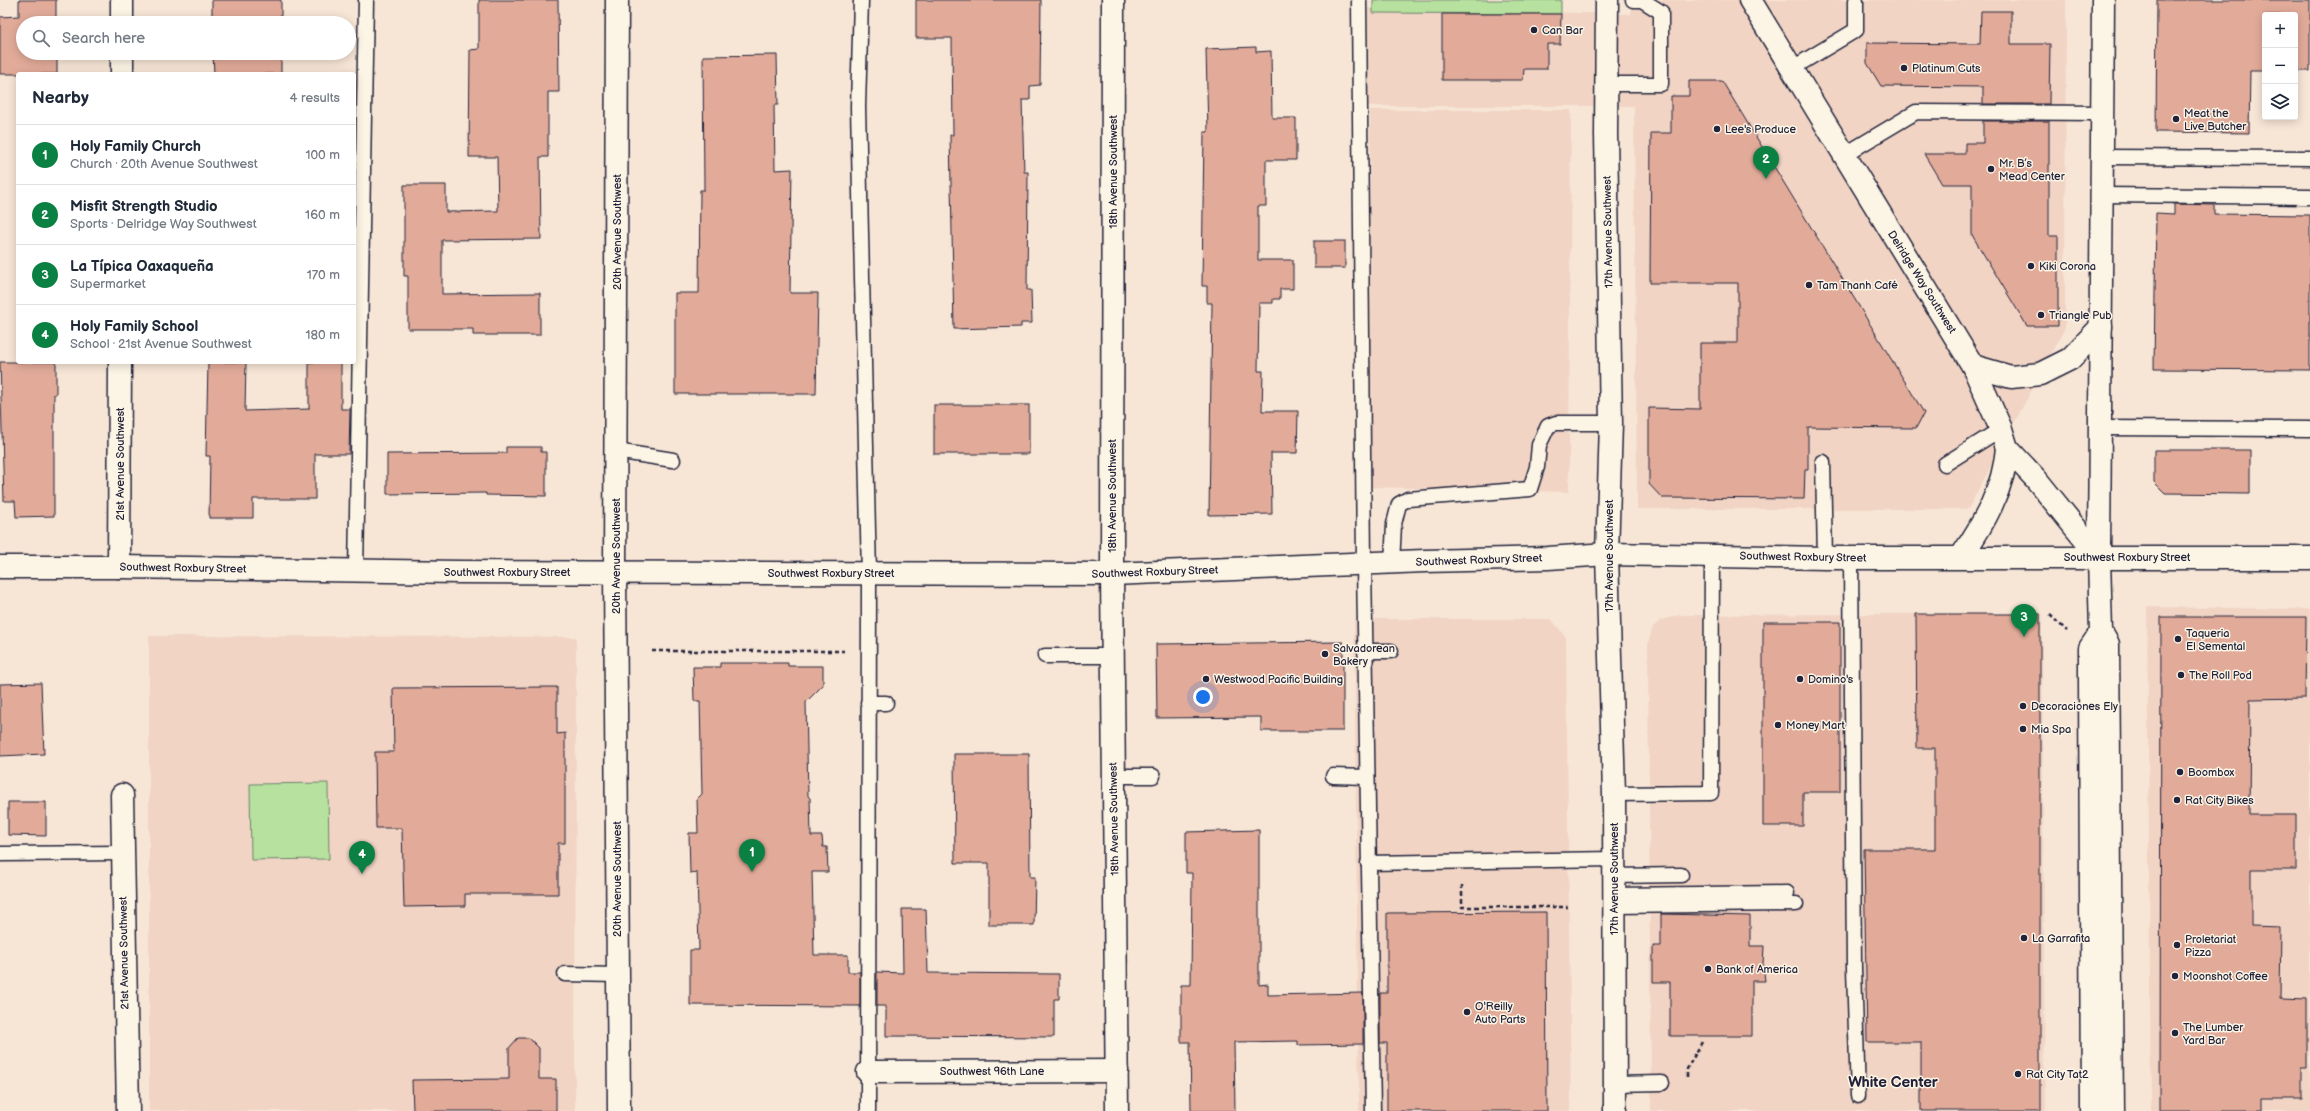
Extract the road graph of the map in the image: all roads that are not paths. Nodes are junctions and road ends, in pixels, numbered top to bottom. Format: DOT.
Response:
graph roads {
  1 [pos="122,0"];
  2 [pos="366,0"];
  3 [pos="617,0"];
  4 [pos="861,0"];
  5 [pos="1113,0"];
  6 [pos="1359,0"];
  7 [pos="1607,0"];
  8 [pos="1633,0"];
  9 [pos="1750,0"];
  10 [pos="1856,0"];
  11 [pos="2103,0"];
  12 [pos="122,16"];
  13 [pos="122,60"];
  14 [pos="1791,69"];
  15 [pos="122,72"];
  16 [pos="1606,84"];
  17 [pos="2102,113"];
  18 [pos="1844,155"];
  19 [pos="2102,157"];
  20 [pos="2310,158"];
  21 [pos="2102,196"];
  22 [pos="2310,197"];
  23 [pos="2101,327"];
  24 [pos="120,364"];
  25 [pos="1974,366"];
  26 [pos="1611,423"];
  27 [pos="2100,428"];
  28 [pos="2310,429"];
  29 [pos="2004,438"];
  30 [pos="616,451"];
  31 [pos="673,460"];
  32 [pos="1823,462"];
  33 [pos="1945,464"];
  34 [pos="1607,554"];
  35 [pos="1712,556"];
  36 [pos="1961,557"];
  37 [pos="2099,557"];
  38 [pos="1825,558"];
  39 [pos="1852,558"];
  40 [pos="2310,558"];
  41 [pos="1392,564"];
  42 [pos="1364,565"];
  43 [pos="119,566"];
  44 [pos="0,567"];
  45 [pos="356,571"];
  46 [pos="615,572"];
  47 [pos="869,574"];
  48 [pos="1112,574"];
  49 [pos="2101,632"];
  50 [pos="1365,651"];
  51 [pos="1391,651"];
  52 [pos="1045,656"];
  53 [pos="1112,656"];
  54 [pos="868,703"];
  55 [pos="886,703"];
  56 [pos="1114,776"];
  57 [pos="1153,776"];
  58 [pos="1333,776"];
  59 [pos="1367,777"];
  60 [pos="1614,794"];
  61 [pos="122,795"];
  62 [pos="122,853"];
  63 [pos="0,854"];
  64 [pos="1368,863"];
  65 [pos="1681,875"];
  66 [pos="1614,884"];
  67 [pos="1792,898"];
  68 [pos="565,974"];
  69 [pos="618,975"];
  70 [pos="1117,1071"];
  71 [pos="868,1072"];
  72 [pos="1662,1083"];
  73 [pos="1615,1084"];
  74 [pos="1858,1096"];
  75 [pos="128,1111"];
  76 [pos="619,1111"];
  77 [pos="868,1111"];
  78 [pos="1117,1111"];
  79 [pos="1372,1111"];
  80 [pos="1615,1111"];
  81 [pos="2092,1111"];
  82 [pos="2112,1111"];
  1 -- 12 [label="street"];
  2 -- 45 [label="lane"];
  3 -- 30 [label="street, 20th Avenue Southwest"];
  4 -- 47 [label="lane"];
  5 -- 48 [label="street, 18th Avenue Southwest"];
  6 -- 42 [label="lane"];
  7 -- 16 [label="street, 17th Avenue Southwest"];
  8 -- 16 [label="lane"];
  9 -- 14 [label="street, Delridge Way Southwest"];
  10 -- 14 [label="lane"];
  11 -- 17 [label="street"];
  13 -- 15 [label="street"];
  14 -- 18 [label="street, Delridge Way Southwest"];
  16 -- 26 [label="street, 17th Avenue Southwest"];
  17 -- 18 [label="lane"];
  17 -- 19 [label="street"];
  18 -- 25 [label="street, Delridge Way Southwest"];
  19 -- 20 [label="lane"];
  19 -- 21 [label="street"];
  21 -- 22 [label="lane"];
  21 -- 23 [label="street"];
  23 -- 25 [label="street"];
  23 -- 27 [label="street"];
  24 -- 43 [label="street, 21st Avenue Southwest"];
  25 -- 29 [label="street, Delridge Way Southwest"];
  26 -- 34 [label="street, 17th Avenue Southwest"];
  26 -- 41 [label="lane"];
  27 -- 28 [label="lane"];
  27 -- 37 [label="street"];
  29 -- 33 [label="lane"];
  29 -- 36 [label="street"];
  29 -- 37 [label="street, Delridge Way Southwest"];
  30 -- 31 [label="lane"];
  30 -- 46 [label="street, 20th Avenue Southwest"];
  32 -- 38 [label="lane"];
  34 -- 35 [label="street, Southwest Roxbury Street"];
  34 -- 41 [label="street, Southwest Roxbury Street"];
  34 -- 60 [label="street, 17th Avenue Southwest"];
  35 -- 38 [label="street, Southwest Roxbury Street"];
  35 -- 60 [label="lane"];
  36 -- 37 [label="street, Southwest Roxbury Street"];
  36 -- 39 [label="street, Southwest Roxbury Street"];
  37 -- 40 [label="street, Southwest Roxbury Street"];
  37 -- 49 [label="street"];
  38 -- 39 [label="street, Southwest Roxbury Street"];
  39 -- 74 [label="lane"];
  41 -- 42 [label="street, Southwest Roxbury Street"];
  42 -- 48 [label="street, Southwest Roxbury Street"];
  42 -- 50 [label="lane"];
  43 -- 44 [label="street, Southwest Roxbury Street"];
  43 -- 45 [label="street, Southwest Roxbury Street"];
  45 -- 46 [label="street, Southwest Roxbury Street"];
  46 -- 47 [label="street, Southwest Roxbury Street"];
  46 -- 69 [label="street, 20th Avenue Southwest"];
  47 -- 48 [label="street, Southwest Roxbury Street"];
  47 -- 54 [label="lane"];
  48 -- 53 [label="street, 18th Avenue Southwest"];
  49 -- 81 [label="street"];
  49 -- 82 [label="street"];
  50 -- 51 [label="lane"];
  50 -- 59 [label="lane"];
  52 -- 53 [label="lane"];
  53 -- 56 [label="street, 18th Avenue Southwest"];
  54 -- 55 [label="lane"];
  54 -- 71 [label="lane"];
  56 -- 57 [label="lane"];
  56 -- 70 [label="street, 18th Avenue Southwest"];
  58 -- 59 [label="lane"];
  59 -- 64 [label="lane"];
  60 -- 66 [label="street, 17th Avenue Southwest"];
  61 -- 62 [label="street, 21st Avenue Southwest"];
  62 -- 63 [label="lane"];
  62 -- 75 [label="street, 21st Avenue Southwest"];
  64 -- 66 [label="lane"];
  64 -- 79 [label="lane"];
  65 -- 66 [label="lane"];
  66 -- 67 [label="lane"];
  66 -- 73 [label="street, 17th Avenue Southwest"];
  68 -- 69 [label="lane"];
  69 -- 76 [label="street, 20th Avenue Southwest"];
  70 -- 71 [label="street, Southwest 96th Lane"];
  70 -- 78 [label="street, 18th Avenue Southwest"];
  71 -- 77 [label="lane"];
  72 -- 73 [label="lane"];
  73 -- 80 [label="street, 17th Avenue Southwest"];
}
